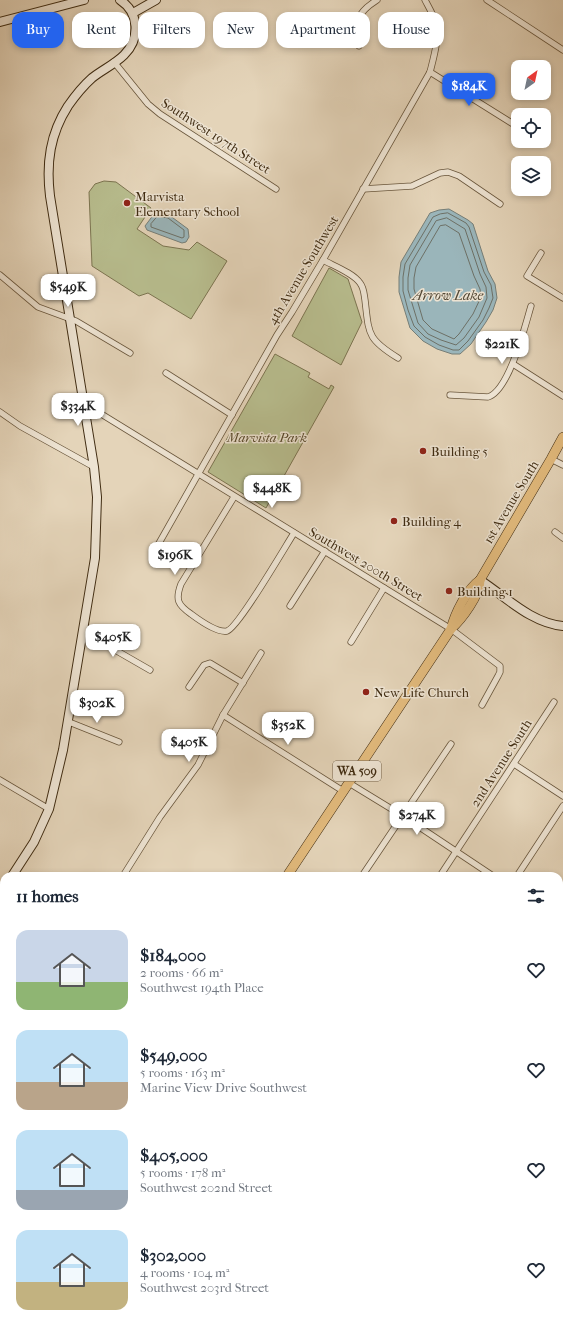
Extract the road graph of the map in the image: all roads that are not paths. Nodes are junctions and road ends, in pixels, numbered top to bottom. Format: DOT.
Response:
graph roads {
  1 [pos="84,0"];
  2 [pos="120,0"];
  3 [pos="156,0"];
  4 [pos="377,0"];
  5 [pos="426,0"];
  6 [pos="487,0"];
  7 [pos="361,12"];
  8 [pos="133,13"];
  9 [pos="0,22"];
  10 [pos="563,50"];
  11 [pos="114,62"];
  12 [pos="430,72"];
  13 [pos="511,123"];
  14 [pos="276,189"];
  15 [pos="363,189"];
  16 [pos="500,204"];
  17 [pos="541,253"];
  18 [pos="323,260"];
  19 [pos="0,275"];
  20 [pos="563,298"];
  21 [pos="531,306"];
  22 [pos="69,318"];
  23 [pos="130,353"];
  24 [pos="398,358"];
  25 [pos="513,364"];
  26 [pos="166,373"];
  27 [pos="450,395"];
  28 [pos="563,396"];
  29 [pos="85,404"];
  30 [pos="0,412"];
  31 [pos="232,414"];
  32 [pos="563,437"];
  33 [pos="552,458"];
  34 [pos="563,465"];
  35 [pos="94,467"];
  36 [pos="198,474"];
  37 [pos="234,497"];
  38 [pos="555,532"];
  39 [pos="294,533"];
  40 [pos="563,538"];
  41 [pos="158,544"];
  42 [pos="324,551"];
  43 [pos="480,580"];
  44 [pos="384,588"];
  45 [pos="290,606"];
  46 [pos="563,626"];
  47 [pos="451,629"];
  48 [pos="84,632"];
  49 [pos="351,642"];
  50 [pos="261,653"];
  51 [pos="150,670"];
  52 [pos="243,683"];
  53 [pos="189,687"];
  54 [pos="554,702"];
  55 [pos="482,705"];
  56 [pos="223,715"];
  57 [pos="69,722"];
  58 [pos="119,742"];
  59 [pos="451,744"];
  60 [pos="514,764"];
  61 [pos="0,780"];
  62 [pos="349,783"];
  63 [pos="343,791"];
  64 [pos="563,796"];
  65 [pos="563,806"];
  66 [pos="50,809"];
  67 [pos="403,816"];
  68 [pos="456,852"];
  69 [pos="15,872"];
  70 [pos="126,872"];
  71 [pos="290,872"];
  72 [pos="365,872"];
  73 [pos="443,872"];
  74 [pos="487,872"];
  75 [pos="520,872"];
  1 -- 9 [label="street"];
  2 -- 8 [label="street"];
  3 -- 8 [label="street"];
  4 -- 7 [label="street"];
  5 -- 12 [label="street, 4th Avenue Southwest"];
  6 -- 10 [label="street"];
  8 -- 11 [label="street"];
  11 -- 14 [label="street, Southwest 197th Street"];
  11 -- 22 [label="street"];
  12 -- 13 [label="street"];
  12 -- 15 [label="street, 4th Avenue Southwest"];
  15 -- 16 [label="street"];
  15 -- 18 [label="street, 4th Avenue Southwest"];
  17 -- 20 [label="street"];
  18 -- 24 [label="street"];
  18 -- 31 [label="street, 4th Avenue Southwest"];
  19 -- 22 [label="street"];
  21 -- 25 [label="street"];
  22 -- 23 [label="street"];
  22 -- 29 [label="street"];
  25 -- 27 [label="street"];
  25 -- 28 [label="street"];
  26 -- 31 [label="street"];
  29 -- 35 [label="street"];
  29 -- 36 [label="street, Southwest 200th Street"];
  30 -- 35 [label="street"];
  31 -- 36 [label="street, 4th Avenue Southwest"];
  32 -- 33 [label="main road, 1st Avenue South / WA 509"];
  33 -- 34 [label="street"];
  33 -- 43 [label="main road, 1st Avenue South / WA 509"];
  35 -- 48 [label="street"];
  36 -- 37 [label="street, Southwest 200th Street"];
  36 -- 41 [label="street, 4th Avenue Southwest"];
  37 -- 39 [label="street, Southwest 200th Street"];
  37 -- 39 [label="street"];
  38 -- 40 [label="street"];
  39 -- 42 [label="street, Southwest 200th Street"];
  42 -- 44 [label="street, Southwest 200th Street"];
  42 -- 45 [label="street"];
  43 -- 46 [label="street"];
  43 -- 47 [label="main road, 1st Avenue South / WA 509"];
  44 -- 47 [label="street, Southwest 200th Street"];
  44 -- 49 [label="street"];
  47 -- 55 [label="street, Southwest 200th Street"];
  47 -- 62 [label="main road, 1st Avenue South / WA 509"];
  48 -- 51 [label="street"];
  48 -- 57 [label="street"];
  50 -- 52 [label="street"];
  52 -- 53 [label="street"];
  52 -- 56 [label="street"];
  54 -- 60 [label="street, 2nd Avenue South"];
  56 -- 63 [label="street"];
  56 -- 70 [label="street"];
  57 -- 58 [label="street"];
  57 -- 66 [label="street"];
  59 -- 67 [label="street"];
  60 -- 64 [label="street"];
  60 -- 68 [label="street, 2nd Avenue South"];
  61 -- 66 [label="street"];
  62 -- 63 [label="main road, 1st Avenue South / WA 509"];
  62 -- 67 [label="street"];
  63 -- 71 [label="main road, 1st Avenue South / WA 509"];
  65 -- 75 [label="street"];
  66 -- 69 [label="street"];
  67 -- 68 [label="street"];
  67 -- 72 [label="street"];
  68 -- 73 [label="street, 2nd Avenue South"];
  68 -- 74 [label="street"];
}
